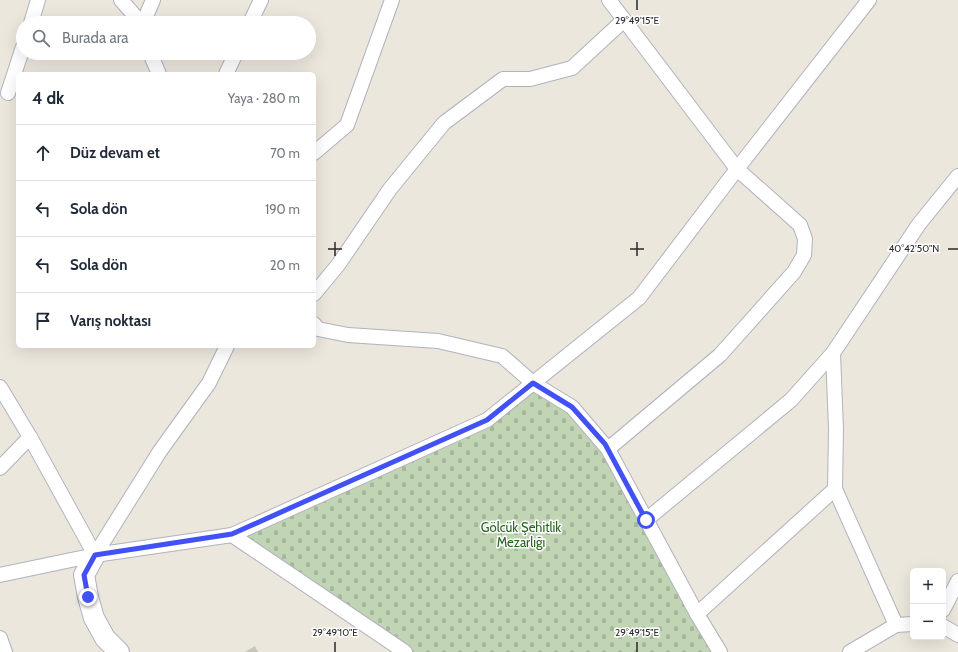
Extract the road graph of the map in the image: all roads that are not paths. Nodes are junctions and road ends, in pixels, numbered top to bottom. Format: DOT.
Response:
graph roads {
  1 [pos="38,0"];
  2 [pos="121,0"];
  3 [pos="154,0"];
  4 [pos="261,0"];
  5 [pos="392,0"];
  6 [pos="609,0"];
  7 [pos="869,0"];
  8 [pos="33,16"];
  9 [pos="135,16"];
  10 [pos="147,16"];
  11 [pos="253,16"];
  12 [pos="624,20"];
  13 [pos="19,60"];
  14 [pos="153,60"];
  15 [pos="233,60"];
  16 [pos="158,72"];
  17 [pos="227,72"];
  18 [pos="9,93"];
  19 [pos="316,151"];
  20 [pos="737,169"];
  21 [pos="958,176"];
  22 [pos="316,292"];
  23 [pos="316,326"];
  24 [pos="226,348"];
  25 [pos="833,352"];
  26 [pos="533,383"];
  27 [pos="0,387"];
  28 [pos="30,437"];
  29 [pos="608,449"];
  30 [pos="0,468"];
  31 [pos="835,490"];
  32 [pos="646,520"];
  33 [pos="232,534"];
  34 [pos="95,555"];
  35 [pos="0,575"];
  36 [pos="958,581"];
  37 [pos="946,604"];
  38 [pos="698,614"];
  39 [pos="910,624"];
  40 [pos="896,625"];
  41 [pos="946,628"];
  42 [pos="958,635"];
  43 [pos="0,638"];
  44 [pos="5,652"];
  45 [pos="119,652"];
  46 [pos="405,652"];
  47 [pos="720,652"];
  48 [pos="850,652"];
  1 -- 8 [label="street"];
  2 -- 9 [label="street"];
  3 -- 10 [label="street"];
  4 -- 11 [label="street"];
  5 -- 19 [label="street"];
  6 -- 12 [label="street"];
  7 -- 20 [label="street"];
  12 -- 20 [label="street"];
  12 -- 22 [label="street"];
  13 -- 18 [label="street"];
  14 -- 16 [label="street"];
  15 -- 17 [label="street"];
  20 -- 26 [label="street"];
  20 -- 29 [label="street"];
  21 -- 25 [label="street"];
  23 -- 26 [label="street"];
  24 -- 34 [label="street"];
  25 -- 31 [label="street"];
  25 -- 32 [label="street"];
  26 -- 29 [label="street"];
  26 -- 33 [label="street"];
  27 -- 28 [label="street"];
  28 -- 30 [label="street"];
  28 -- 34 [label="street"];
  29 -- 32 [label="street"];
  31 -- 38 [label="street"];
  31 -- 40 [label="street"];
  32 -- 38 [label="street"];
  33 -- 34 [label="street"];
  33 -- 46 [label="street"];
  34 -- 35 [label="street"];
  34 -- 45 [label="main road"];
  36 -- 37 [label="street"];
  38 -- 47 [label="street"];
  39 -- 40 [label="street"];
  40 -- 48 [label="street"];
  41 -- 42 [label="street"];
  43 -- 44 [label="street"];
}
